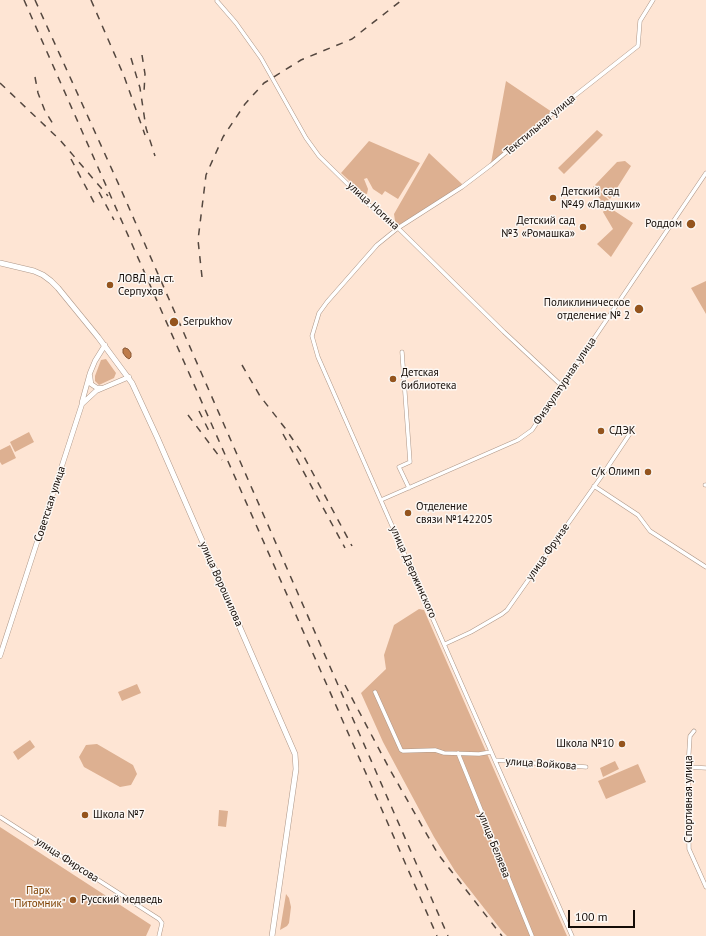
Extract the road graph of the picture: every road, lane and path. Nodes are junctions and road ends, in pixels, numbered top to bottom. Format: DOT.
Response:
graph roads {
  1 [pos="211,0"];
  2 [pos="216,0"];
  3 [pos="653,0"];
  4 [pos="706,173"];
  5 [pos="398,228"];
  6 [pos="0,263"];
  7 [pos="104,346"];
  8 [pos="402,352"];
  9 [pos="90,373"];
  10 [pos="129,377"];
  11 [pos="562,386"];
  12 [pos="102,388"];
  13 [pos="82,404"];
  14 [pos="629,435"];
  15 [pos="594,486"];
  16 [pos="409,488"];
  17 [pos="381,500"];
  18 [pos="706,567"];
  19 [pos="445,644"];
  20 [pos="0,656"];
  21 [pos="375,692"];
  22 [pos="694,731"];
  23 [pos="491,752"];
  24 [pos="458,753"];
  25 [pos="495,760"];
  26 [pos="586,767"];
  27 [pos="688,767"];
  28 [pos="706,768"];
  29 [pos="0,817"];
  30 [pos="706,887"];
  31 [pos="159,936"];
  32 [pos="272,936"];
  33 [pos="532,936"];
  34 [pos="572,936"];
  1 -- 2 [label="street"];
  2 -- 5 [label="street, улица Ногина"];
  3 -- 5 [label="street, Текстильная улица"];
  4 -- 11 [label="street, Физкультурная улица"];
  5 -- 11 [label="street, улица Ногина"];
  5 -- 17 [label="street, улица Дзержинского"];
  6 -- 7 [label="main road, улица Ворошилова"];
  7 -- 9 [label="street"];
  7 -- 10 [label="main road, улица Ворошилова"];
  8 -- 16 [label="street"];
  9 -- 12 [label="street"];
  9 -- 13 [label="street"];
  10 -- 12 [label="street, Советская улица"];
  10 -- 32 [label="main road, улица Ворошилова"];
  11 -- 16 [label="street, Физкультурная улица"];
  12 -- 13 [label="street, Советская улица"];
  13 -- 20 [label="street, Советская улица"];
  14 -- 15 [label="street, улица Фрунзе"];
  15 -- 18 [label="street"];
  15 -- 19 [label="street, улица Фрунзе"];
  16 -- 17 [label="street, Физкультурная улица"];
  17 -- 19 [label="street, улица Дзержинского"];
  19 -- 23 [label="street, улица Дзержинского"];
  21 -- 24 [label="street"];
  22 -- 27 [label="street, Спортивная улица"];
  23 -- 24 [label="street"];
  23 -- 25 [label="street, улица Дзержинского"];
  24 -- 33 [label="street, улица Беляева"];
  25 -- 26 [label="street, улица Войкова"];
  25 -- 34 [label="street, улица Дзержинского"];
  27 -- 28 [label="street"];
  27 -- 30 [label="street, Спортивная улица"];
  29 -- 31 [label="street, улица Фирсова"];
}
